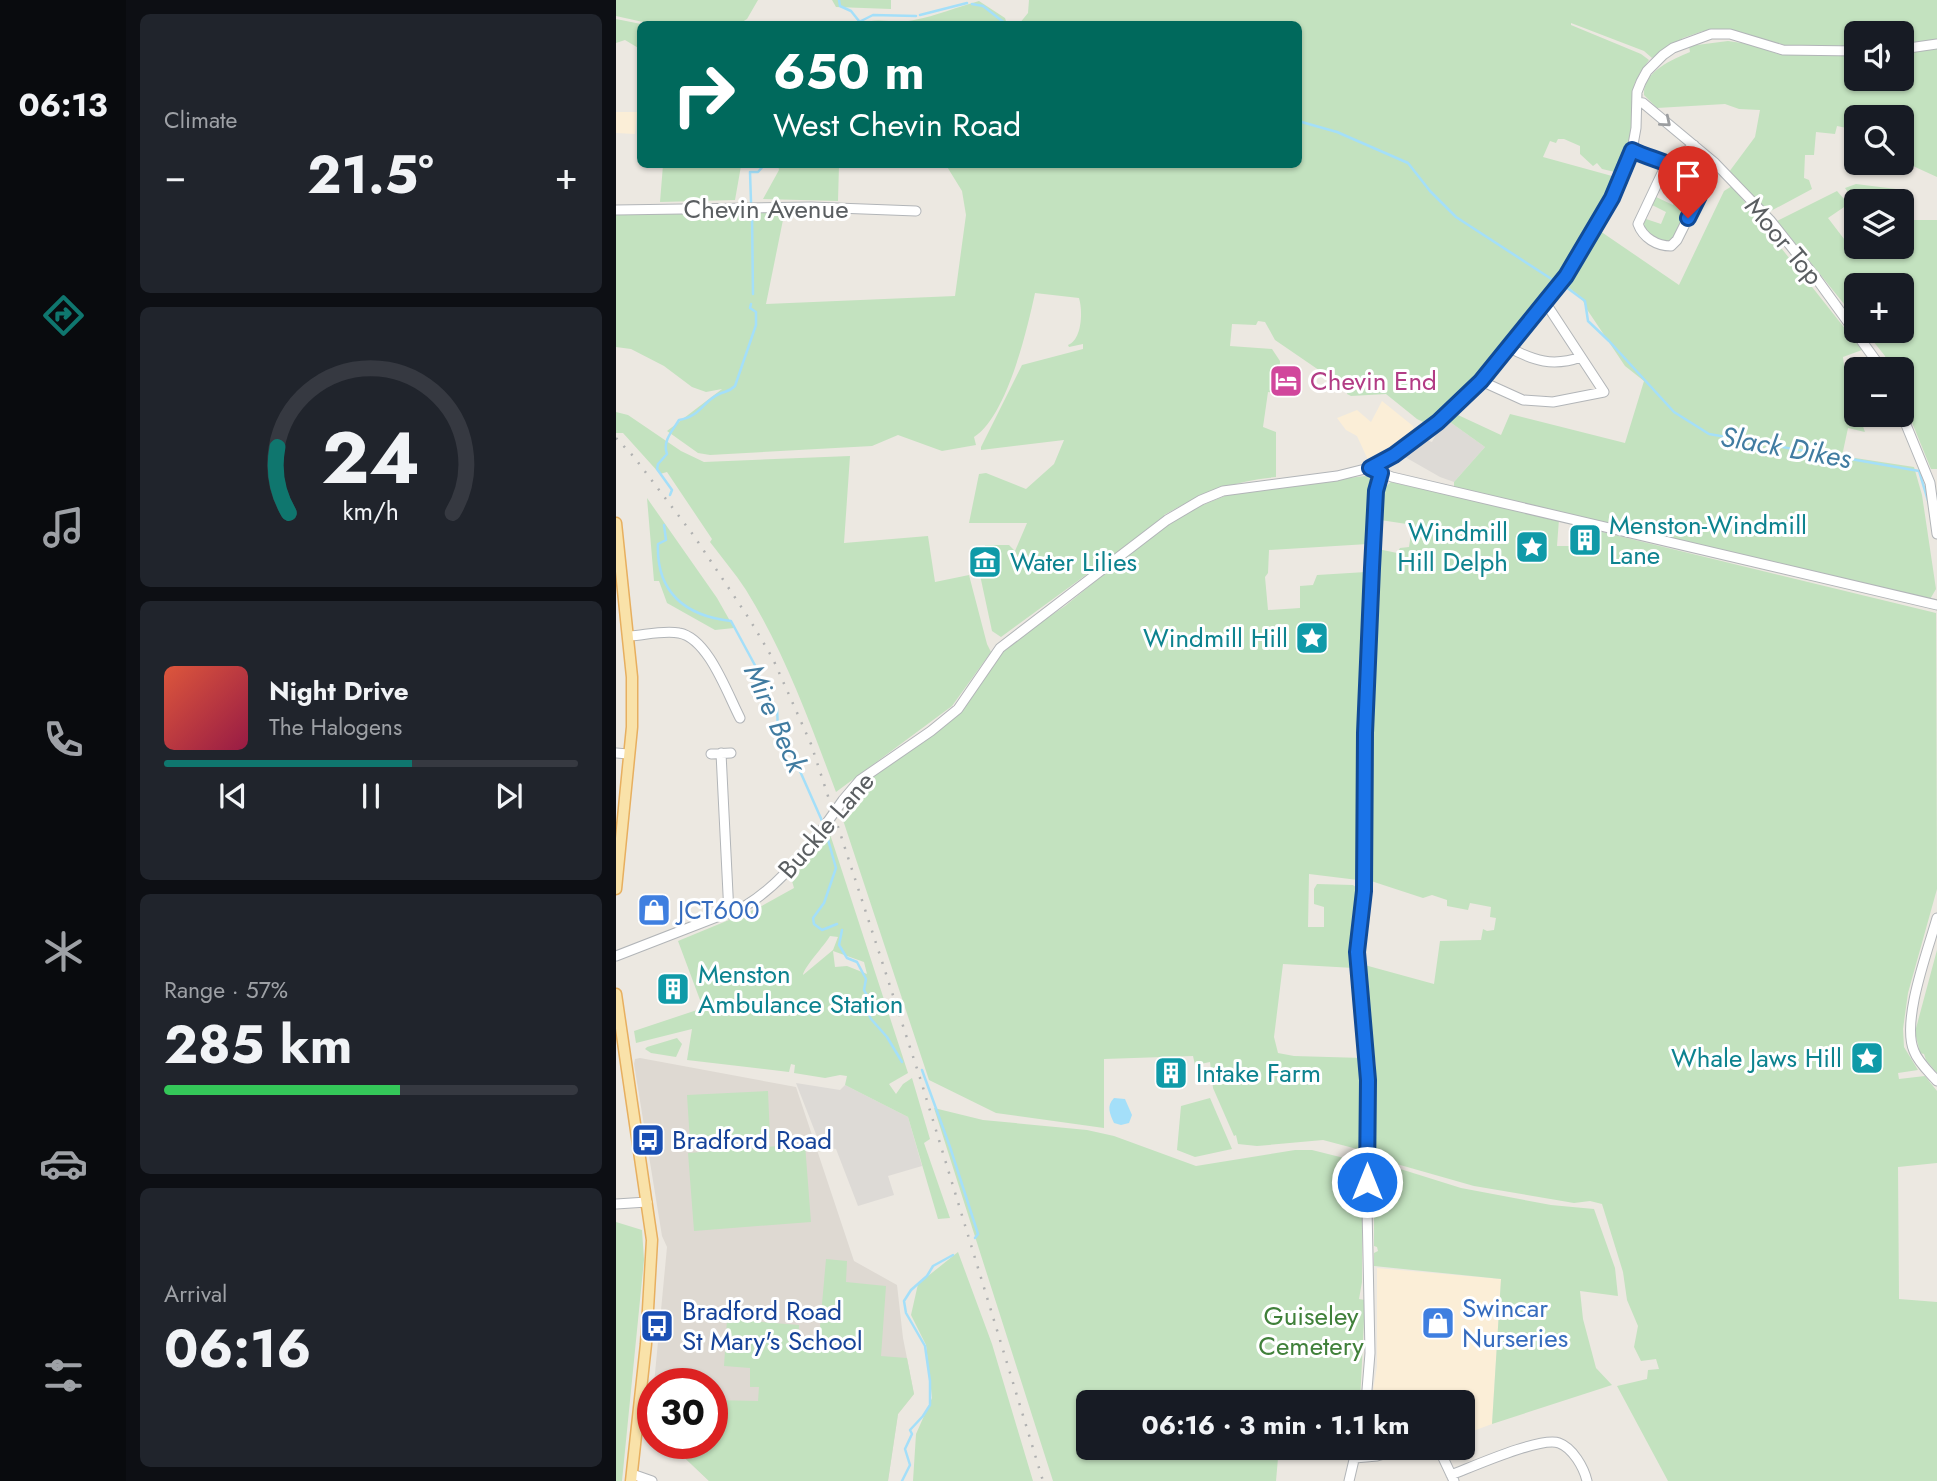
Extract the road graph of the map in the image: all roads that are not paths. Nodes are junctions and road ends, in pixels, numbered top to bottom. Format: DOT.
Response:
graph roads {
  1 [pos="1937,44"];
  2 [pos="1914,47"];
  3 [pos="1844,51"];
  4 [pos="1637,102"];
  5 [pos="1694,145"];
  6 [pos="1632,150"];
  7 [pos="1672,164"];
  8 [pos="616,210"];
  9 [pos="916,211"];
  10 [pos="1545,302"];
  11 [pos="1508,347"];
  12 [pos="1581,357"];
  13 [pos="1874,357"];
  14 [pos="1481,381"];
  15 [pos="1908,427"];
  16 [pos="1370,468"];
  17 [pos="1381,473"];
  18 [pos="1933,481"];
  19 [pos="616,523"];
  20 [pos="1937,534"];
  21 [pos="619,573"];
  22 [pos="1937,605"];
  23 [pos="630,636"];
  24 [pos="740,718"];
  25 [pos="616,753"];
  26 [pos="628,754"];
  27 [pos="721,754"];
  28 [pos="616,889"];
  29 [pos="729,914"];
  30 [pos="1937,918"];
  31 [pos="616,956"];
  32 [pos="616,994"];
  33 [pos="619,1040"];
  34 [pos="1937,1082"];
  35 [pos="647,1202"];
  36 [pos="616,1204"];
  37 [pos="1367,1390"];
  38 [pos="1354,1460"];
  39 [pos="1444,1460"];
  40 [pos="632,1477"];
  41 [pos="1452,1478"];
  42 [pos="652,1481"];
  43 [pos="1349,1481"];
  44 [pos="1587,1481"];
  1 -- 2 [label="street"];
  3 -- 4 [label="street, Buckle Lane"];
  4 -- 5 [label="street, Moor Top, one-way"];
  4 -- 6 [label="street, Buckle Lane"];
  5 -- 7 [label="street"];
  5 -- 13 [label="street, Moor Top"];
  6 -- 7 [label="street"];
  6 -- 10 [label="street, Buckle Lane"];
  7 -- 7 [label="street"];
  8 -- 9 [label="street, Chevin Avenue"];
  10 -- 11 [label="street, Buckle Lane"];
  10 -- 12 [label="street"];
  11 -- 12 [label="street"];
  11 -- 14 [label="street, Buckle Lane"];
  12 -- 14 [label="street"];
  14 -- 16 [label="street, Buckle Lane"];
  15 -- 18 [label="street"];
  16 -- 17 [label="street"];
  16 -- 29 [label="street, Buckle Lane, bridge"];
  17 -- 22 [label="street"];
  17 -- 37 [label="street"];
  18 -- 20 [label="street"];
  19 -- 21 [label="main road"];
  21 -- 23 [label="main road"];
  23 -- 24 [label="street"];
  23 -- 26 [label="main road"];
  25 -- 26 [label="street"];
  26 -- 28 [label="main road"];
  27 -- 29 [label="street"];
  29 -- 31 [label="street, Buckle Lane"];
  30 -- 34 [label="street"];
  32 -- 33 [label="main road"];
  33 -- 35 [label="main road"];
  35 -- 36 [label="street"];
  35 -- 40 [label="main road"];
  38 -- 43 [label="street"];
  39 -- 41 [label="street"];
  40 -- 42 [label="street"];
  41 -- 44 [label="street"];
}
